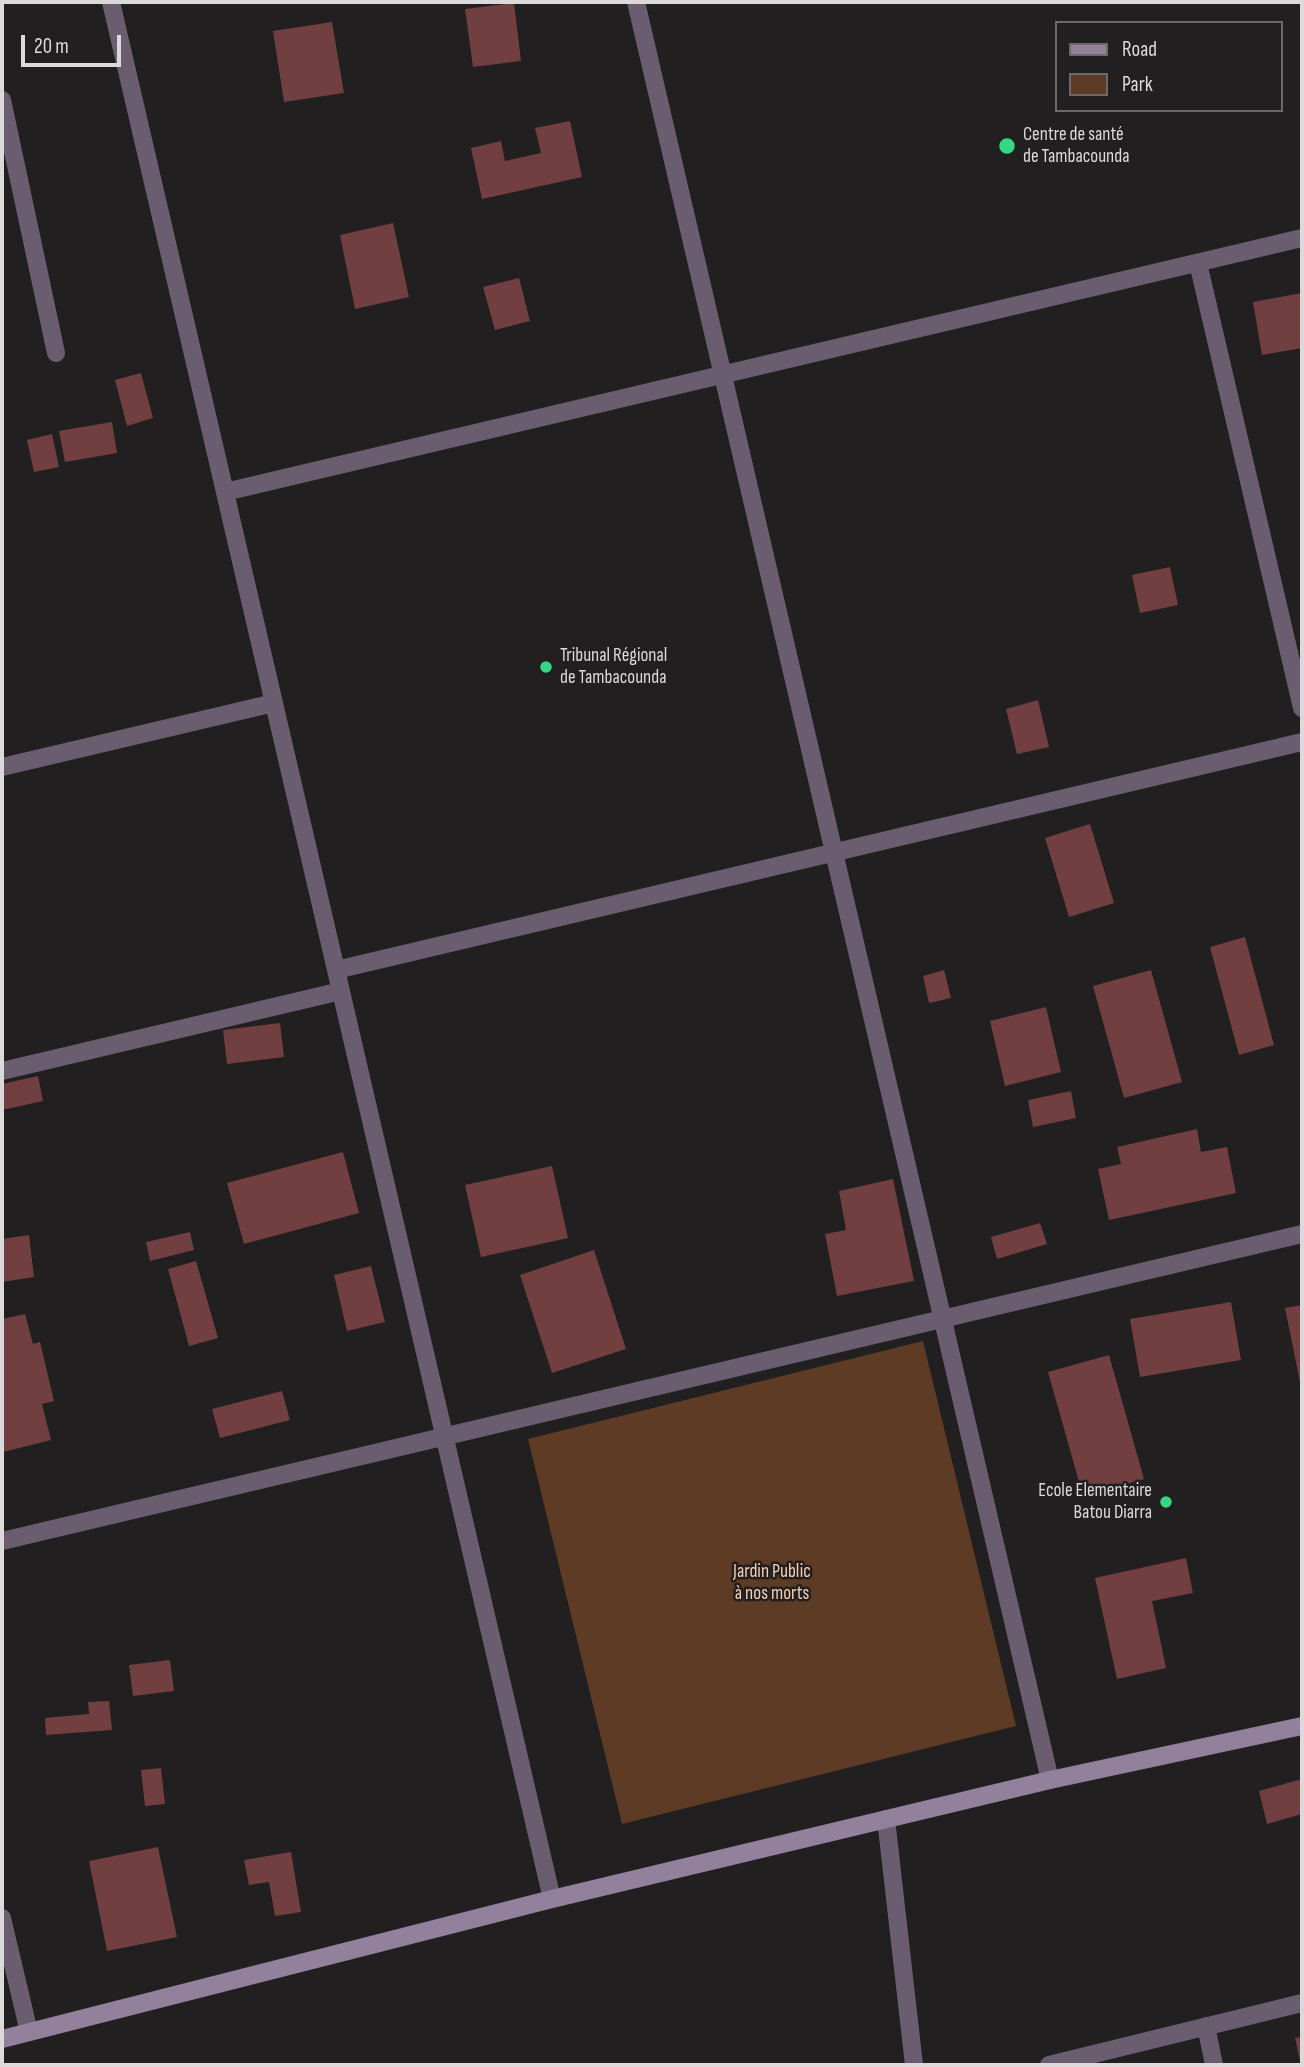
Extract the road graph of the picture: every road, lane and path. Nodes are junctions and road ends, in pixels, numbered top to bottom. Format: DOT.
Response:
graph roads {
  1 [pos="111,2"];
  2 [pos="636,2"];
  3 [pos="2,100"];
  4 [pos="1302,238"];
  5 [pos="1198,263"];
  6 [pos="56,353"];
  7 [pos="723,374"];
  8 [pos="225,492"];
  9 [pos="274,702"];
  10 [pos="1302,708"];
  11 [pos="1302,742"];
  12 [pos="2,767"];
  13 [pos="834,853"];
  14 [pos="336,970"];
  15 [pos="341,991"];
  16 [pos="2,1071"];
  17 [pos="1302,1234"];
  18 [pos="943,1319"];
  19 [pos="444,1437"];
  20 [pos="2,1541"];
  21 [pos="1302,1726"];
  22 [pos="1050,1780"];
  23 [pos="886,1819"];
  24 [pos="552,1899"];
  25 [pos="2,1917"];
  26 [pos="1302,2003"];
  27 [pos="1206,2026"];
  28 [pos="29,2032"];
  29 [pos="2,2039"];
  30 [pos="914,2065"];
  31 [pos="1049,2065"];
  32 [pos="1214,2065"];
  1 -- 8 [label="street"];
  2 -- 7 [label="street"];
  3 -- 6 [label="street"];
  4 -- 5 [label="street"];
  5 -- 7 [label="street"];
  5 -- 10 [label="street"];
  7 -- 8 [label="street"];
  7 -- 13 [label="street"];
  8 -- 9 [label="street"];
  9 -- 12 [label="street"];
  9 -- 14 [label="street"];
  11 -- 13 [label="street"];
  13 -- 14 [label="street"];
  13 -- 18 [label="street"];
  14 -- 15 [label="street"];
  15 -- 16 [label="street"];
  15 -- 19 [label="street"];
  17 -- 18 [label="street"];
  18 -- 19 [label="street"];
  18 -- 22 [label="street"];
  19 -- 20 [label="street"];
  19 -- 24 [label="street"];
  21 -- 22 [label="main road"];
  22 -- 23 [label="main road"];
  23 -- 24 [label="main road"];
  23 -- 30 [label="street"];
  24 -- 28 [label="main road"];
  25 -- 28 [label="street"];
  26 -- 27 [label="street"];
  27 -- 31 [label="street"];
  27 -- 32 [label="street"];
  28 -- 29 [label="main road"];
}
